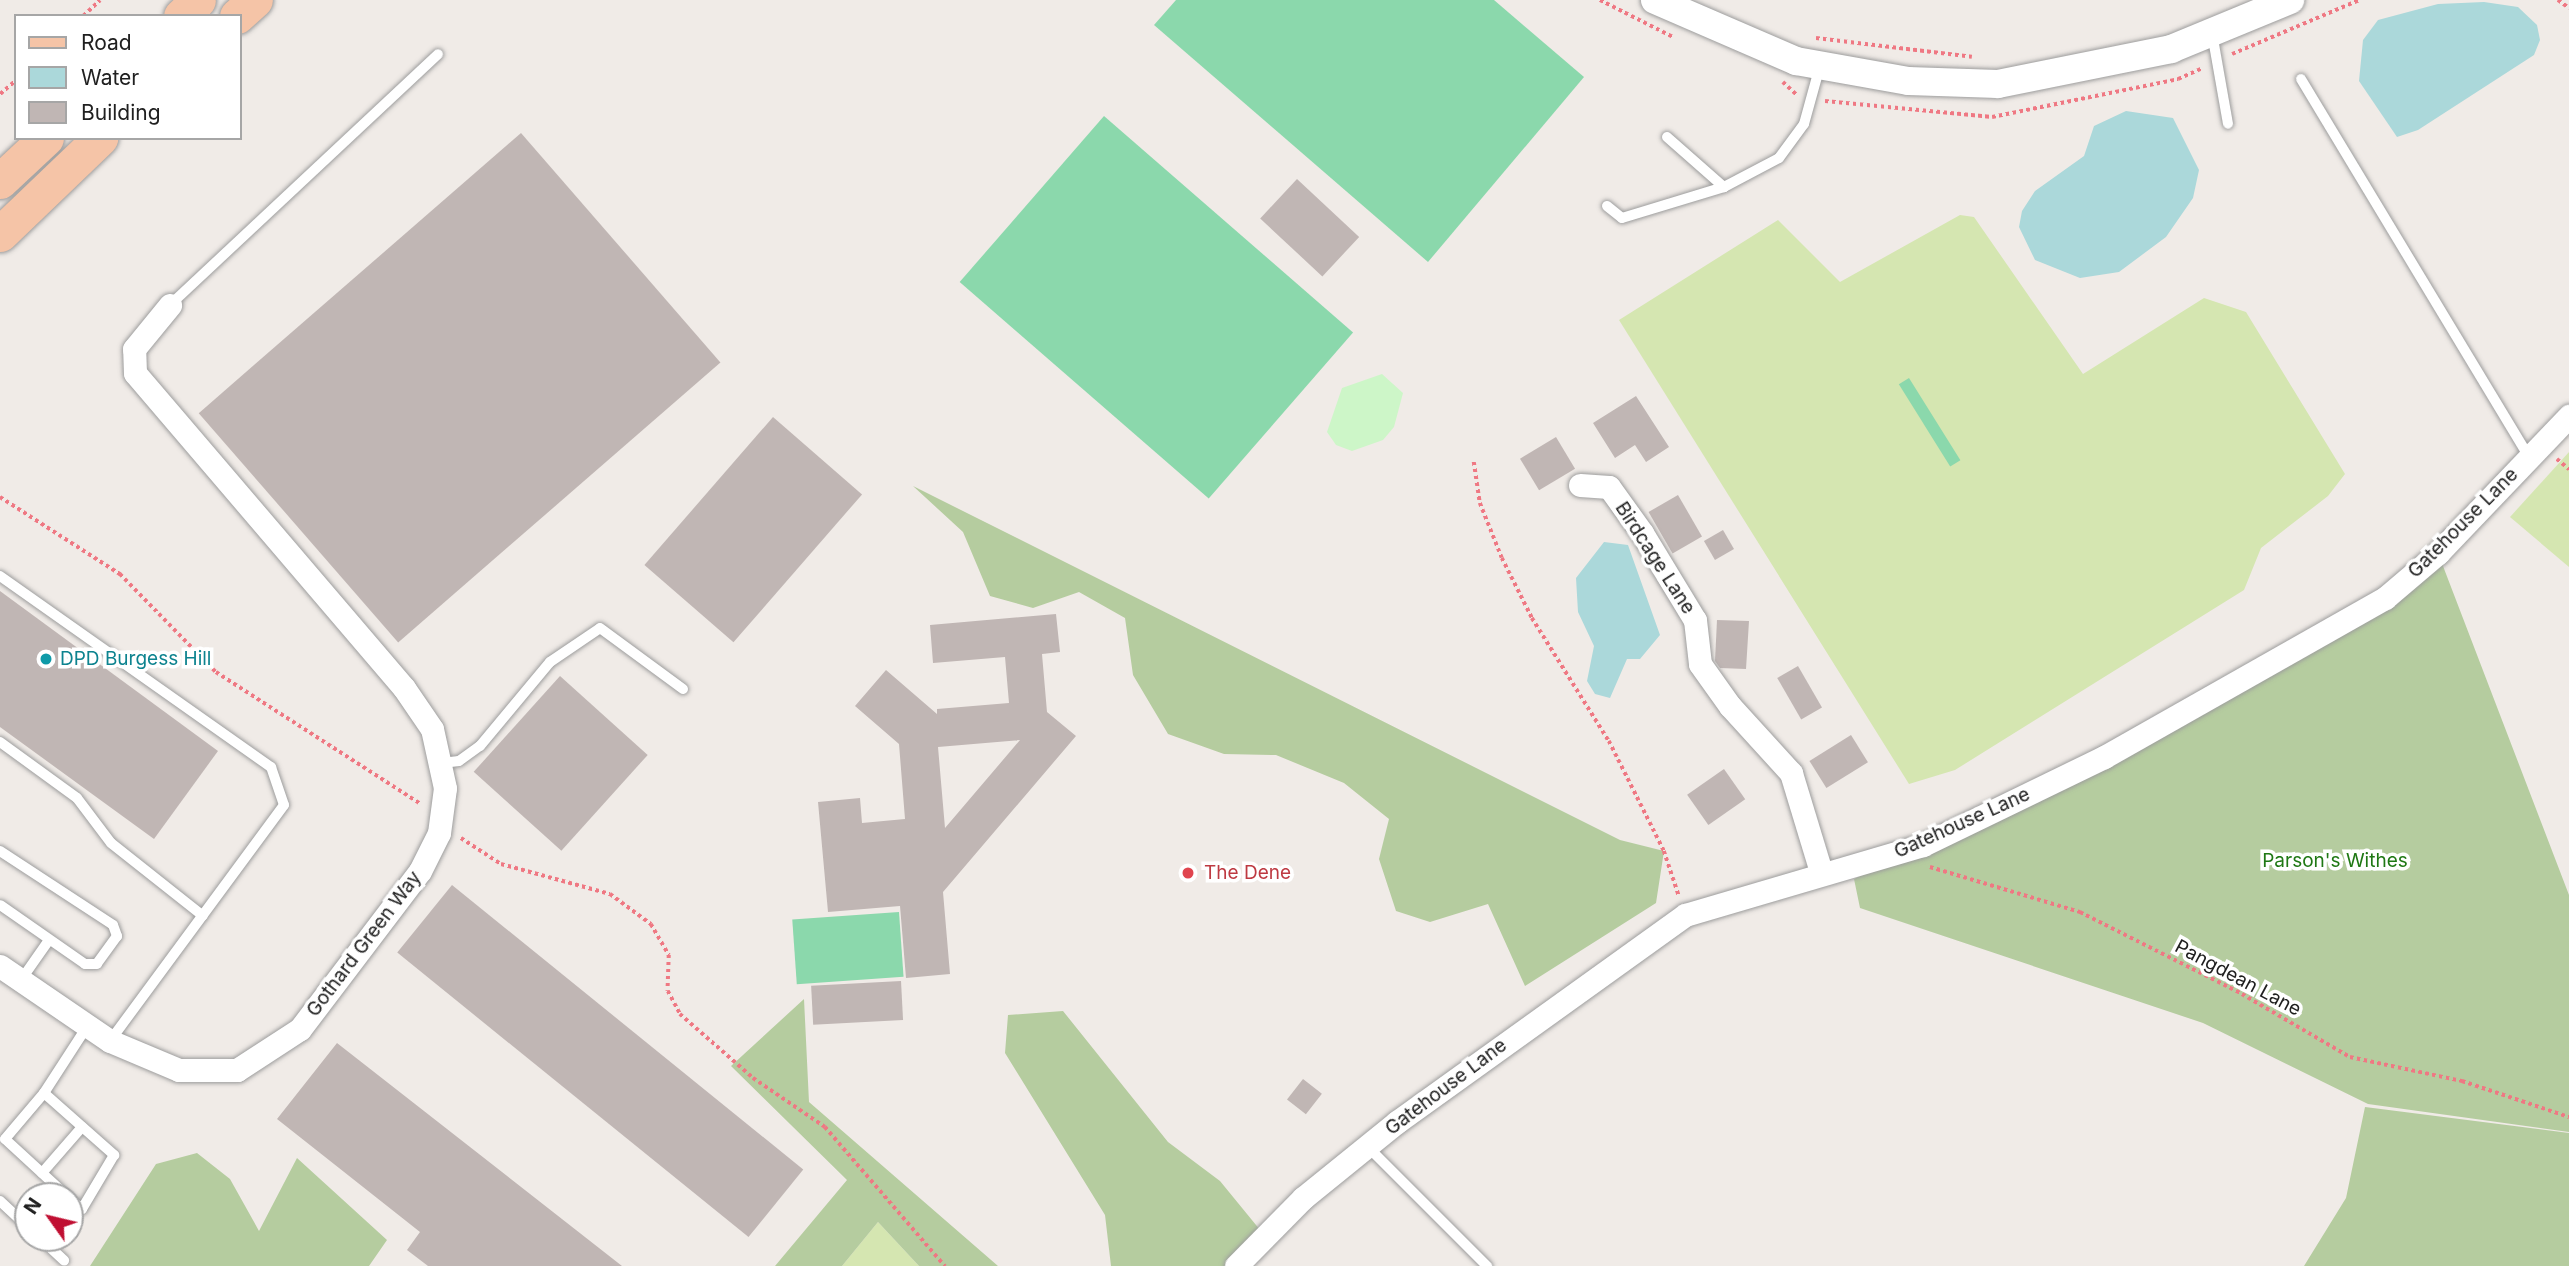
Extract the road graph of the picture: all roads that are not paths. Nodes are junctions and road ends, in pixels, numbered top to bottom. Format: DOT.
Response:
graph roads {
  1 [pos="198,0"];
  2 [pos="255,0"];
  3 [pos="1655,0"];
  4 [pos="2276,3"];
  5 [pos="183,14"];
  6 [pos="239,14"];
  7 [pos="2212,33"];
  8 [pos="438,54"];
  9 [pos="1820,66"];
  10 [pos="2301,79"];
  11 [pos="2228,124"];
  12 [pos="1667,137"];
  13 [pos="44,140"];
  14 [pos="98,140"];
  15 [pos="0,181"];
  16 [pos="1724,187"];
  17 [pos="1607,206"];
  18 [pos="0,233"];
  19 [pos="170,304"];
  20 [pos="2569,416"];
  21 [pos="2529,457"];
  22 [pos="1580,485"];
  23 [pos="0,576"];
  24 [pos="683,689"];
  25 [pos="0,742"];
  26 [pos="442,763"];
  27 [pos="0,851"];
  28 [pos="1821,872"];
  29 [pos="0,905"];
  30 [pos="203,916"];
  31 [pos="49,940"];
  32 [pos="0,966"];
  33 [pos="21,980"];
  34 [pos="86,1028"];
  35 [pos="110,1041"];
  36 [pos="44,1093"];
  37 [pos="82,1127"];
  38 [pos="1367,1146"];
  39 [pos="42,1173"];
  40 [pos="52,1182"];
  41 [pos="0,1201"];
  42 [pos="84,1206"];
  43 [pos="14,1214"];
  44 [pos="55,1252"];
  45 [pos="64,1260"];
  46 [pos="1236,1266"];
  47 [pos="1487,1266"];
  1 -- 5 [label="main road"];
  2 -- 6 [label="main road"];
  3 -- 9 [label="street"];
  4 -- 7 [label="street"];
  7 -- 9 [label="street"];
  7 -- 11 [label="lane"];
  8 -- 19 [label="lane"];
  9 -- 16 [label="lane"];
  10 -- 21 [label="lane"];
  12 -- 16 [label="lane"];
  13 -- 15 [label="main road"];
  14 -- 18 [label="main road"];
  16 -- 17 [label="lane"];
  19 -- 26 [label="street, Gothard Green Way"];
  20 -- 21 [label="street, Gatehouse Lane"];
  21 -- 28 [label="street, Gatehouse Lane"];
  22 -- 28 [label="street, Birdcage Lane"];
  23 -- 30 [label="lane"];
  24 -- 26 [label="lane"];
  25 -- 30 [label="lane"];
  26 -- 35 [label="street, Gothard Green Way"];
  27 -- 31 [label="lane"];
  28 -- 38 [label="street, Gatehouse Lane"];
  29 -- 31 [label="lane"];
  30 -- 35 [label="lane"];
  31 -- 33 [label="lane"];
  32 -- 33 [label="street, Gothard Green Way"];
  33 -- 34 [label="street, Gothard Green Way"];
  34 -- 35 [label="street, Gothard Green Way"];
  34 -- 36 [label="lane"];
  36 -- 37 [label="lane"];
  36 -- 39 [label="lane"];
  37 -- 39 [label="lane"];
  37 -- 42 [label="lane"];
  38 -- 46 [label="street, Gatehouse Lane"];
  38 -- 47 [label="lane"];
  39 -- 40 [label="lane"];
  41 -- 43 [label="lane"];
  44 -- 45 [label="lane"];
}
